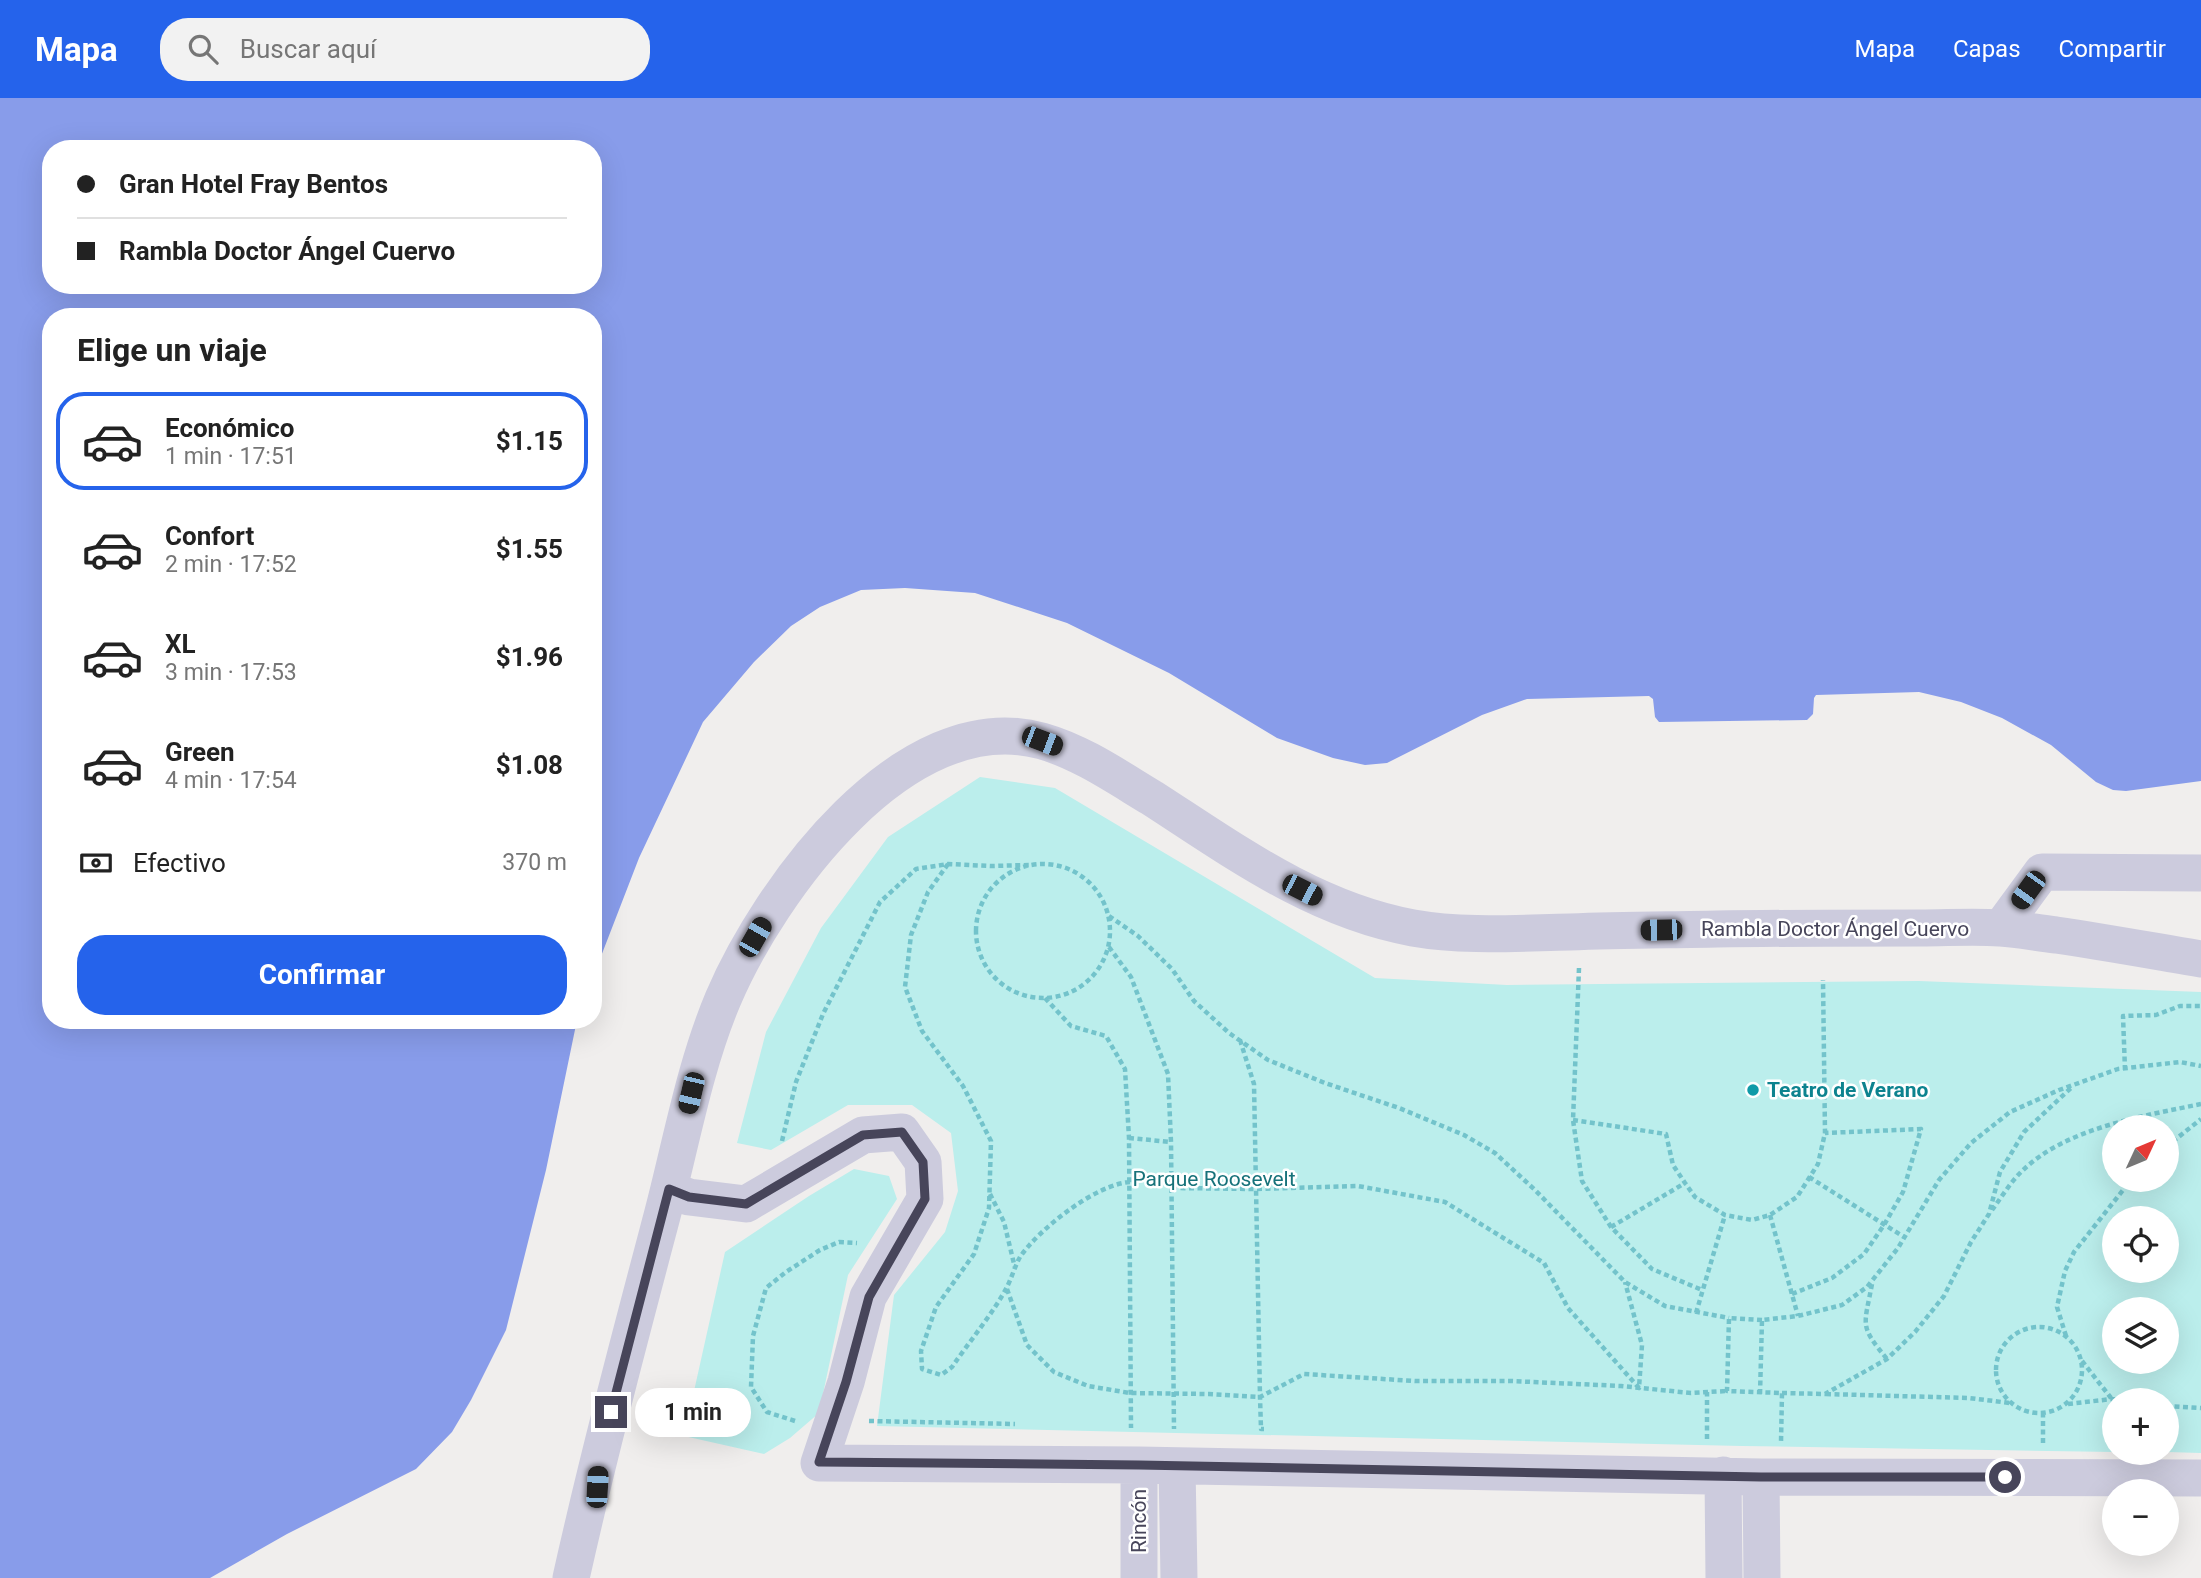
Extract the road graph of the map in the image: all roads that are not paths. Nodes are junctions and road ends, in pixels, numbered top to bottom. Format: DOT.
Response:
graph roads {
  1 [pos="2201,873"];
  2 [pos="2001,928"];
  3 [pos="2201,959"];
  4 [pos="669,1189"];
  5 [pos="1721,1458"];
  6 [pos="1765,1460"];
  7 [pos="598,1461"];
  8 [pos="1139,1465"];
  9 [pos="1177,1466"];
  10 [pos="2201,1478"];
  11 [pos="571,1578"];
  12 [pos="593,1578"];
  13 [pos="1139,1578"];
  14 [pos="1179,1578"];
  15 [pos="1724,1578"];
  16 [pos="1762,1578"];
  1 -- 2 [label="street"];
  2 -- 3 [label="street, Rambla Doctor Ángel Cuervo"];
  2 -- 4 [label="street, Rambla Doctor Ángel Cuervo"];
  4 -- 7 [label="street, Rambla Doctor Ángel Cuervo"];
  4 -- 8 [label="street"];
  5 -- 6 [label="street"];
  5 -- 9 [label="street"];
  5 -- 15 [label="street"];
  6 -- 10 [label="street"];
  6 -- 16 [label="street"];
  7 -- 11 [label="street, Rambla Doctor Ángel Cuervo"];
  7 -- 12 [label="street"];
  8 -- 9 [label="street"];
  8 -- 13 [label="street, Rincón"];
  9 -- 14 [label="street, Rincón"];
}
